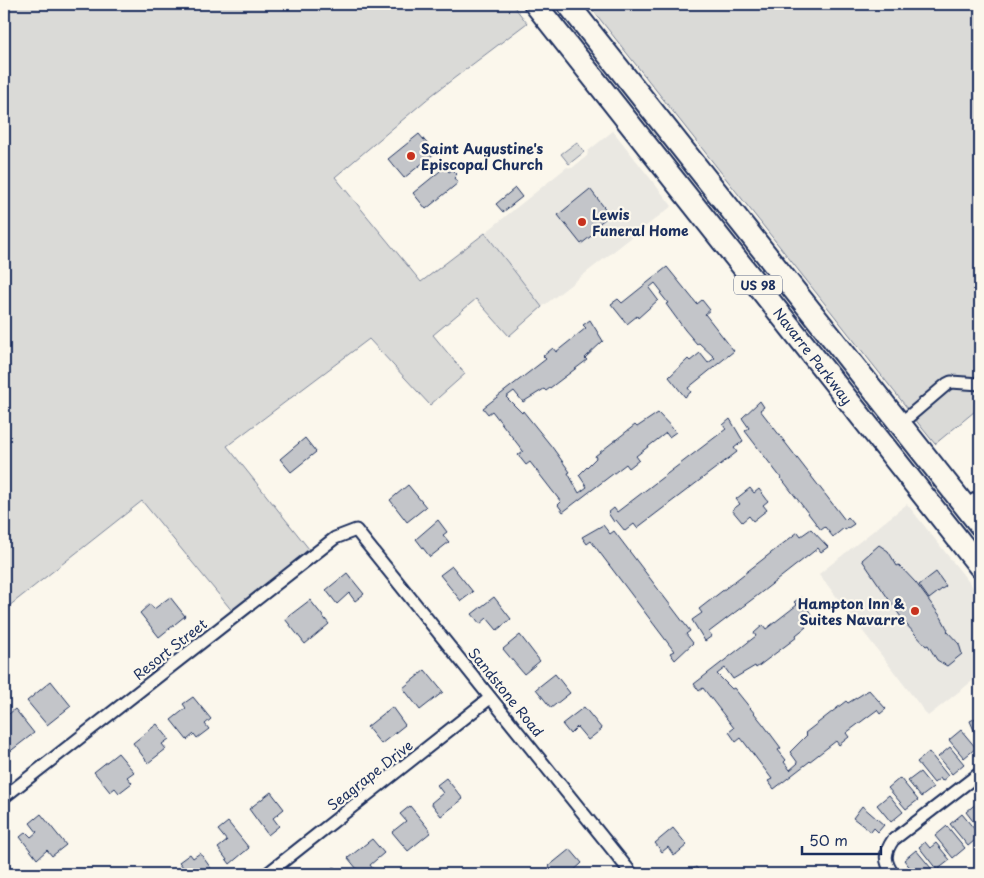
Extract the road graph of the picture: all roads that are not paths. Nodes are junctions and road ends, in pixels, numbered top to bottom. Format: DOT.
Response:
graph roads {
  1 [pos="535,4"];
  2 [pos="568,4"];
  3 [pos="672,156"];
  4 [pos="980,384"];
  5 [pos="900,424"];
  6 [pos="973,501"];
  7 [pos="980,525"];
  8 [pos="356,530"];
  9 [pos="980,567"];
  10 [pos="490,698"];
  11 [pos="980,773"];
  12 [pos="4,797"];
  13 [pos="268,874"];
  14 [pos="631,874"];
  15 [pos="893,874"];
  1 -- 3 [label="highway, Navarre Parkway / US 98"];
  2 -- 3 [label="highway, Navarre Parkway / US 98"];
  3 -- 5 [label="highway, Navarre Parkway / US 98"];
  3 -- 9 [label="highway, Navarre Parkway / US 98"];
  4 -- 5 [label="street"];
  5 -- 6 [label="highway, Navarre Parkway / US 98"];
  6 -- 7 [label="highway, Navarre Parkway / US 98"];
  8 -- 10 [label="street, Sandstone Road"];
  8 -- 12 [label="street, Resort Street"];
  10 -- 13 [label="street, Seagrape Drive"];
  10 -- 14 [label="street, Sandstone Road"];
  11 -- 15 [label="street"];
}
